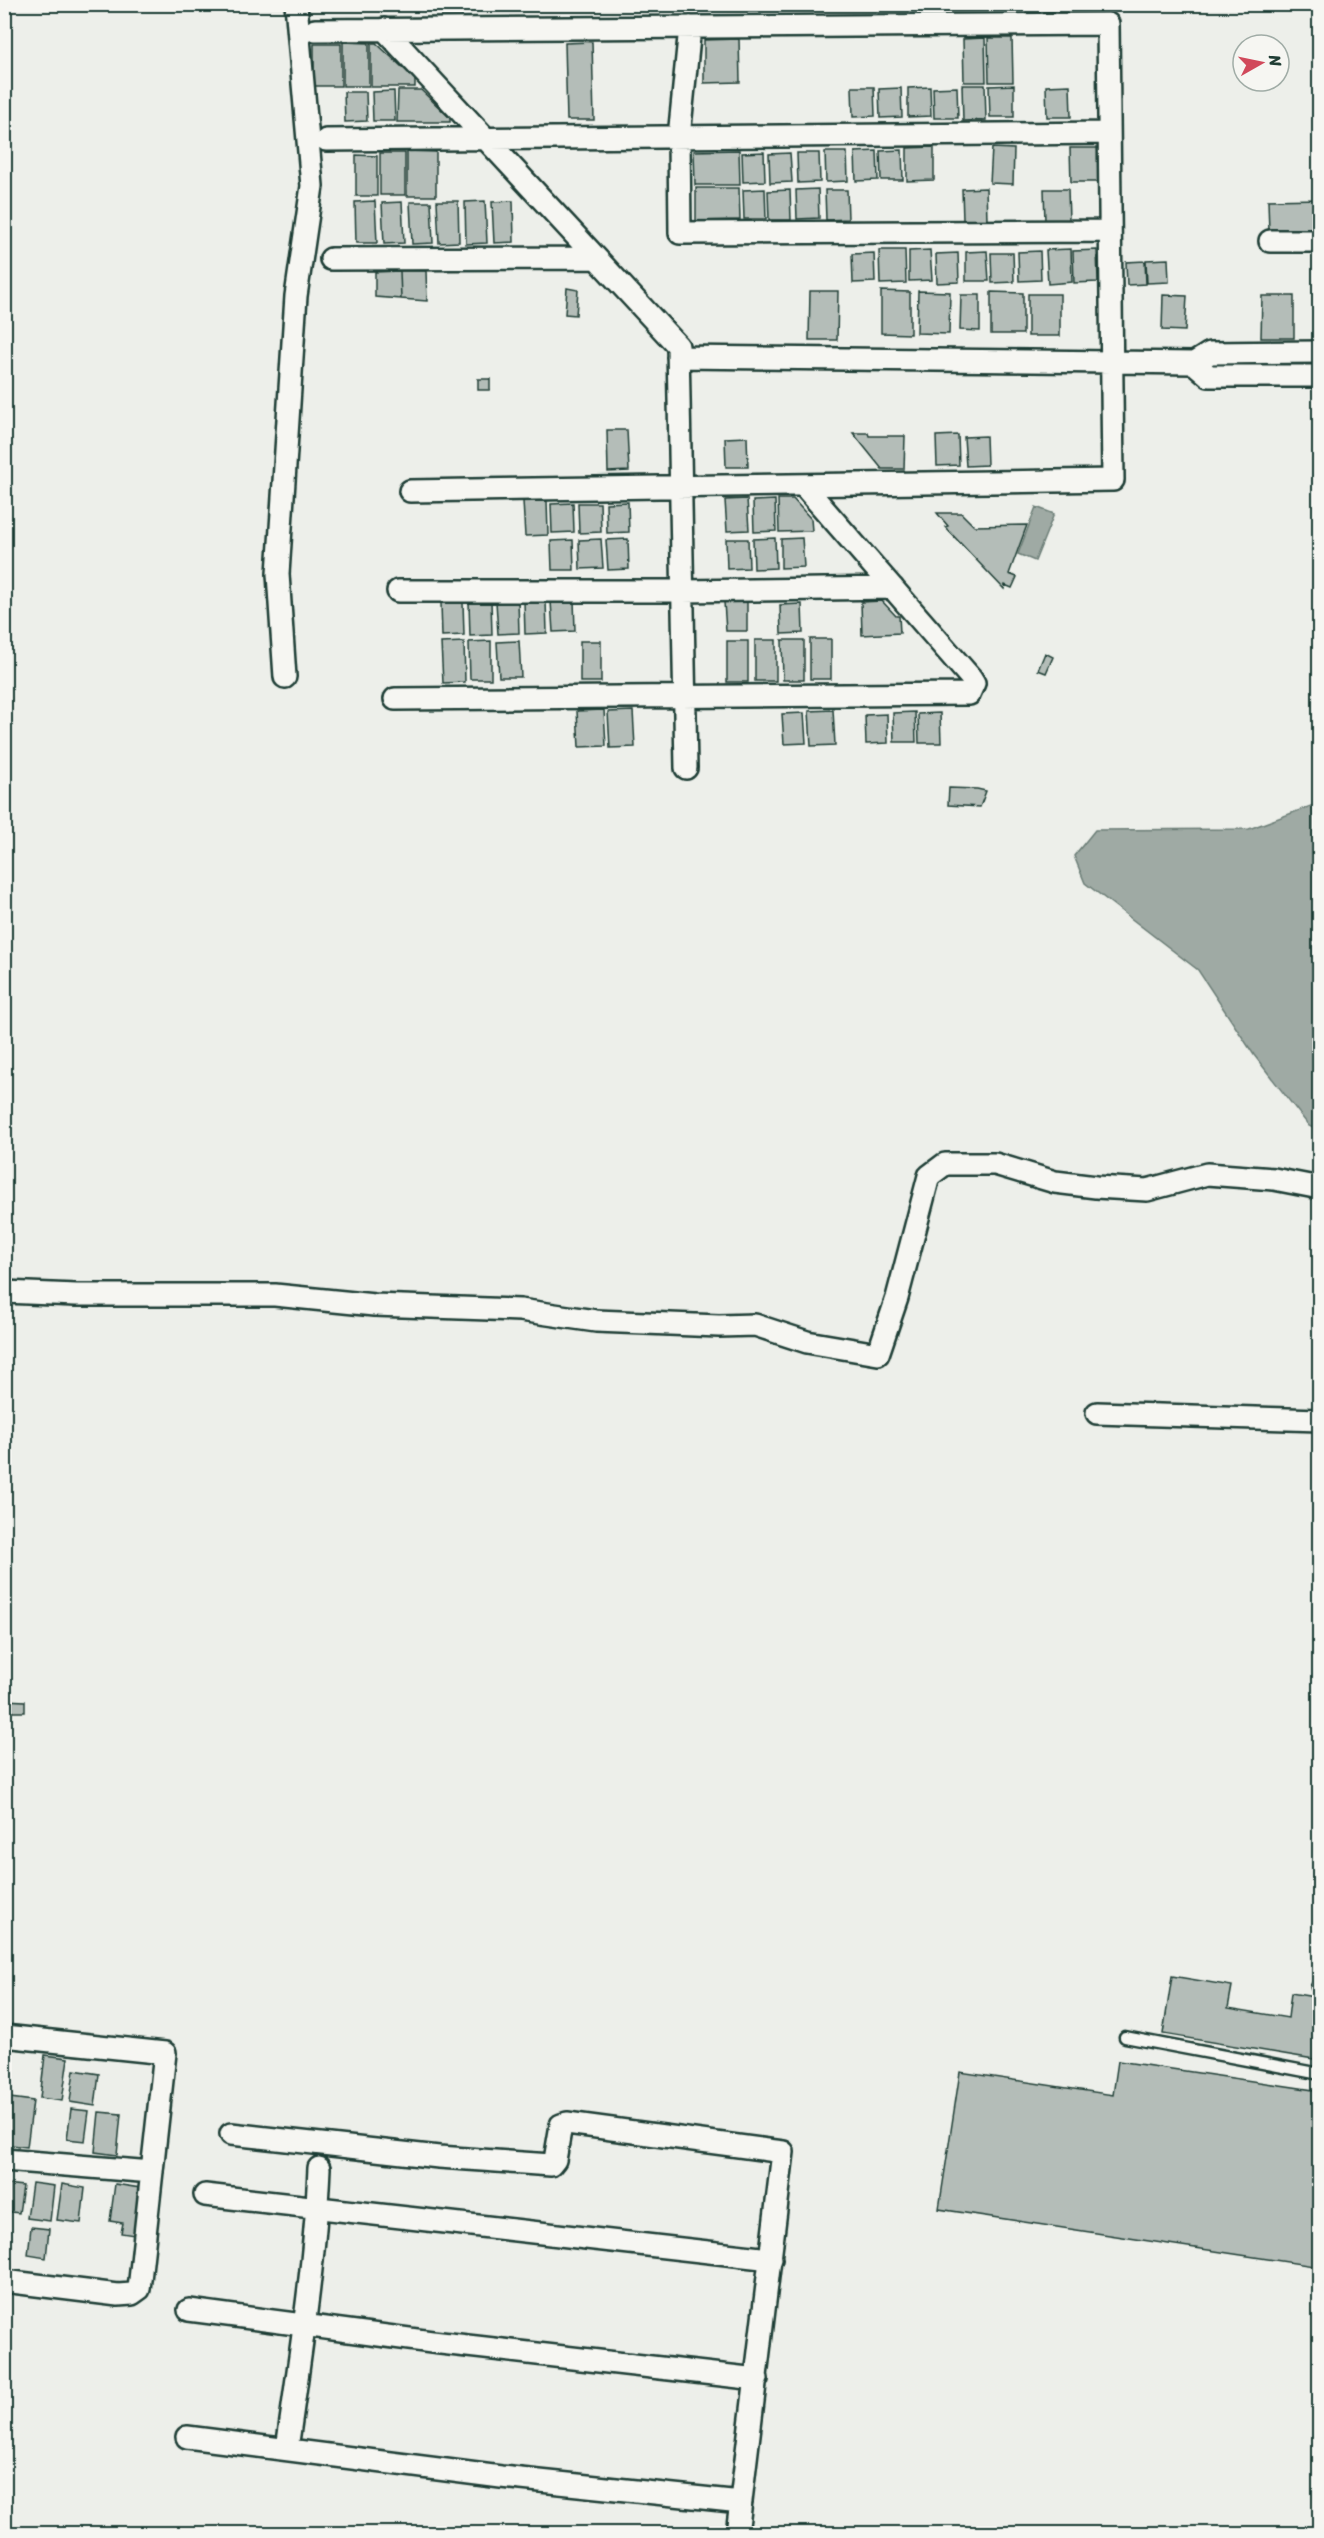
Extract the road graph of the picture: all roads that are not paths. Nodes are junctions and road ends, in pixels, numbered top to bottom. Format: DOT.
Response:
graph roads {
  1 [pos="296,4"];
  2 [pos="690,27"];
  3 [pos="384,29"];
  4 [pos="315,30"];
  5 [pos="1109,133"];
  6 [pos="679,137"];
  7 [pos="486,138"];
  8 [pos="326,140"];
  9 [pos="1110,231"];
  10 [pos="1270,241"];
  11 [pos="1320,241"];
  12 [pos="596,258"];
  13 [pos="331,260"];
  14 [pos="1320,352"];
  15 [pos="678,357"];
  16 [pos="1112,361"];
  17 [pos="1194,363"];
  18 [pos="1320,376"];
  19 [pos="803,485"];
  20 [pos="680,487"];
  21 [pos="410,491"];
  22 [pos="893,588"];
  23 [pos="398,591"];
  24 [pos="683,591"];
  25 [pos="285,677"];
  26 [pos="685,697"];
  27 [pos="396,699"];
  28 [pos="686,768"];
  29 [pos="1320,1188"];
  30 [pos="4,1292"];
  31 [pos="1097,1413"];
  32 [pos="1320,1420"];
  33 [pos="4,2036"];
  34 [pos="1125,2037"];
  35 [pos="1320,2074"];
  36 [pos="231,2134"];
  37 [pos="4,2160"];
  38 [pos="319,2168"];
  39 [pos="152,2172"];
  40 [pos="205,2195"];
  41 [pos="318,2207"];
  42 [pos="771,2259"];
  43 [pos="4,2281"];
  44 [pos="189,2310"];
  45 [pos="304,2325"];
  46 [pos="757,2379"];
  47 [pos="187,2437"];
  48 [pos="287,2450"];
  49 [pos="741,2502"];
  50 [pos="738,2534"];
  1 -- 25 [label="street"];
  2 -- 3 [label="street"];
  2 -- 5 [label="street"];
  2 -- 6 [label="street"];
  3 -- 4 [label="street"];
  3 -- 7 [label="street"];
  5 -- 6 [label="street"];
  5 -- 9 [label="street"];
  6 -- 7 [label="street"];
  6 -- 9 [label="street"];
  7 -- 8 [label="street"];
  7 -- 12 [label="street"];
  9 -- 16 [label="street"];
  10 -- 11 [label="street"];
  12 -- 13 [label="street"];
  12 -- 15 [label="street"];
  14 -- 17 [label="street"];
  15 -- 16 [label="street"];
  15 -- 20 [label="street"];
  16 -- 17 [label="street"];
  16 -- 19 [label="street"];
  17 -- 18 [label="street"];
  19 -- 20 [label="street"];
  19 -- 22 [label="street"];
  20 -- 21 [label="street"];
  20 -- 24 [label="street"];
  22 -- 24 [label="street"];
  22 -- 26 [label="street"];
  23 -- 24 [label="street"];
  24 -- 26 [label="street"];
  26 -- 27 [label="street"];
  26 -- 28 [label="street"];
  29 -- 30 [label="street"];
  31 -- 32 [label="street"];
  33 -- 39 [label="street"];
  34 -- 35 [label="lane"];
  36 -- 42 [label="street"];
  37 -- 39 [label="street"];
  38 -- 41 [label="street"];
  39 -- 43 [label="street"];
  40 -- 41 [label="street"];
  41 -- 42 [label="street"];
  41 -- 45 [label="street"];
  42 -- 46 [label="street"];
  44 -- 45 [label="street"];
  45 -- 46 [label="street"];
  45 -- 48 [label="street"];
  46 -- 49 [label="street"];
  47 -- 48 [label="street"];
  48 -- 49 [label="street"];
  49 -- 50 [label="street"];
}
